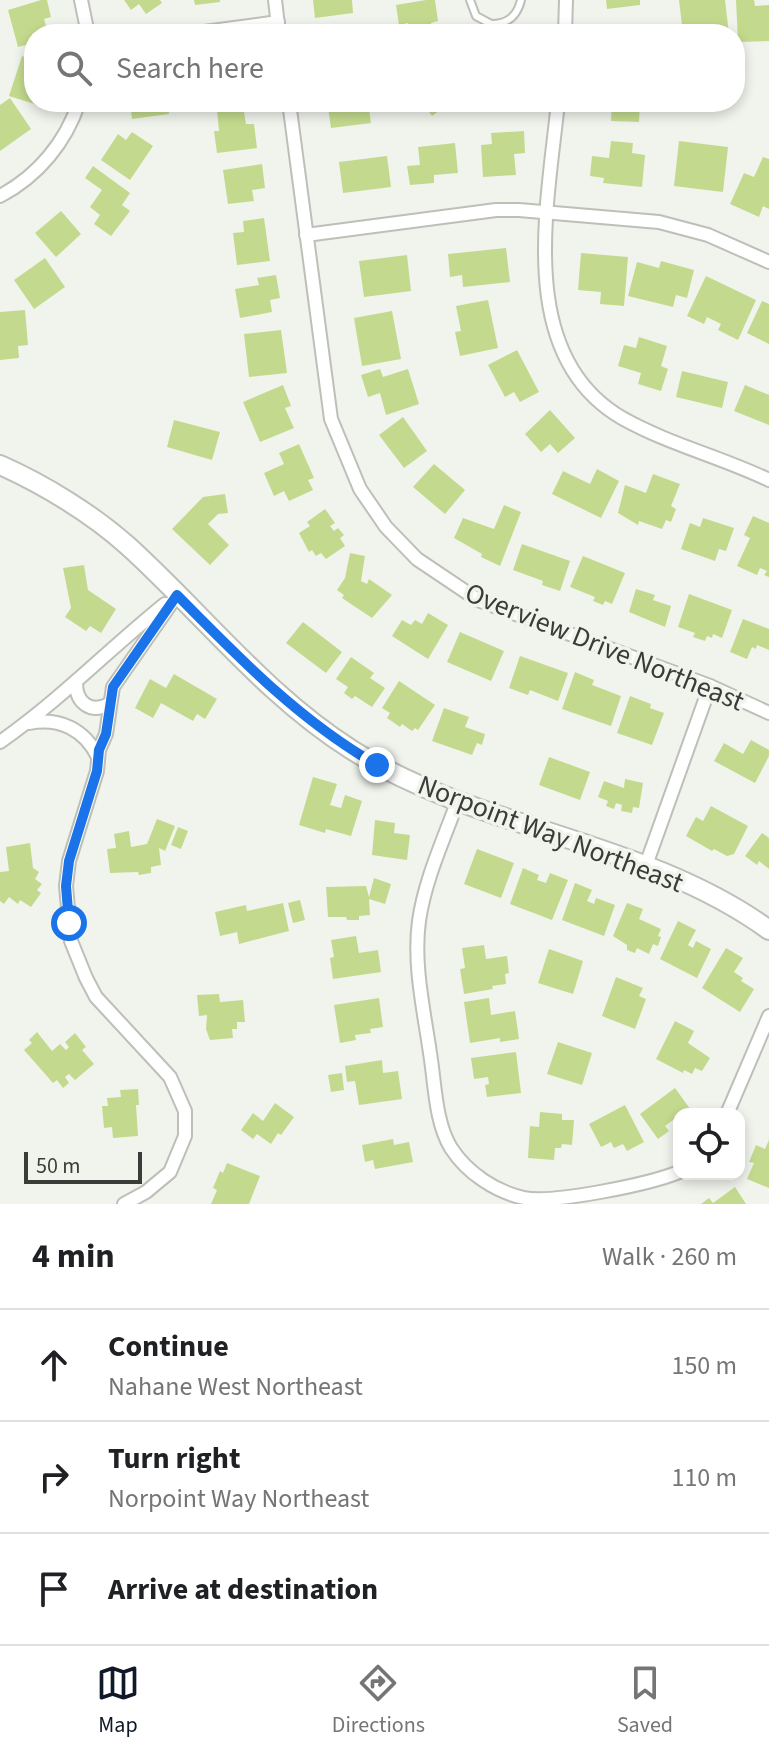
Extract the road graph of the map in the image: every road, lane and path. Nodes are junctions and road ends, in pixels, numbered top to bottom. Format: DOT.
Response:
graph roads {
  1 [pos="81,0"];
  2 [pos="275,0"];
  3 [pos="470,0"];
  4 [pos="521,0"];
  5 [pos="566,0"];
  6 [pos="86,24"];
  7 [pos="278,24"];
  8 [pos="565,24"];
  9 [pos="75,112"];
  10 [pos="290,112"];
  11 [pos="557,112"];
  12 [pos="0,196"];
  13 [pos="547,213"];
  14 [pos="306,235"];
  15 [pos="769,262"];
  16 [pos="0,465"];
  17 [pos="769,480"];
  18 [pos="177,595"];
  19 [pos="76,683"];
  20 [pos="710,686"];
  21 [pos="109,704"];
  22 [pos="769,713"];
  23 [pos="27,723"];
  24 [pos="0,742"];
  25 [pos="98,757"];
  26 [pos="458,800"];
  27 [pos="646,865"];
  28 [pos="769,930"];
  29 [pos="769,1016"];
  30 [pos="730,1108"];
  31 [pos="673,1174"];
  32 [pos="124,1204"];
  1 -- 6 [label="street"];
  2 -- 7 [label="street"];
  3 -- 4 [label="lane"];
  5 -- 8 [label="street"];
  9 -- 12 [label="street"];
  10 -- 14 [label="street, Overview Drive Northeast"];
  11 -- 13 [label="street"];
  13 -- 14 [label="street"];
  13 -- 15 [label="street"];
  13 -- 17 [label="street"];
  14 -- 20 [label="street, Overview Drive Northeast"];
  16 -- 18 [label="street, Norpoint Way Northeast"];
  18 -- 19 [label="street"];
  18 -- 21 [label="street"];
  18 -- 26 [label="street, Norpoint Way Northeast"];
  19 -- 21 [label="street"];
  19 -- 23 [label="street"];
  20 -- 22 [label="street, Overview Drive Northeast"];
  20 -- 27 [label="street"];
  21 -- 25 [label="street"];
  23 -- 24 [label="street"];
  23 -- 25 [label="street"];
  25 -- 32 [label="street"];
  26 -- 27 [label="street, Norpoint Way Northeast"];
  26 -- 31 [label="street"];
  27 -- 28 [label="street, Norpoint Way Northeast"];
  29 -- 30 [label="street"];
}
